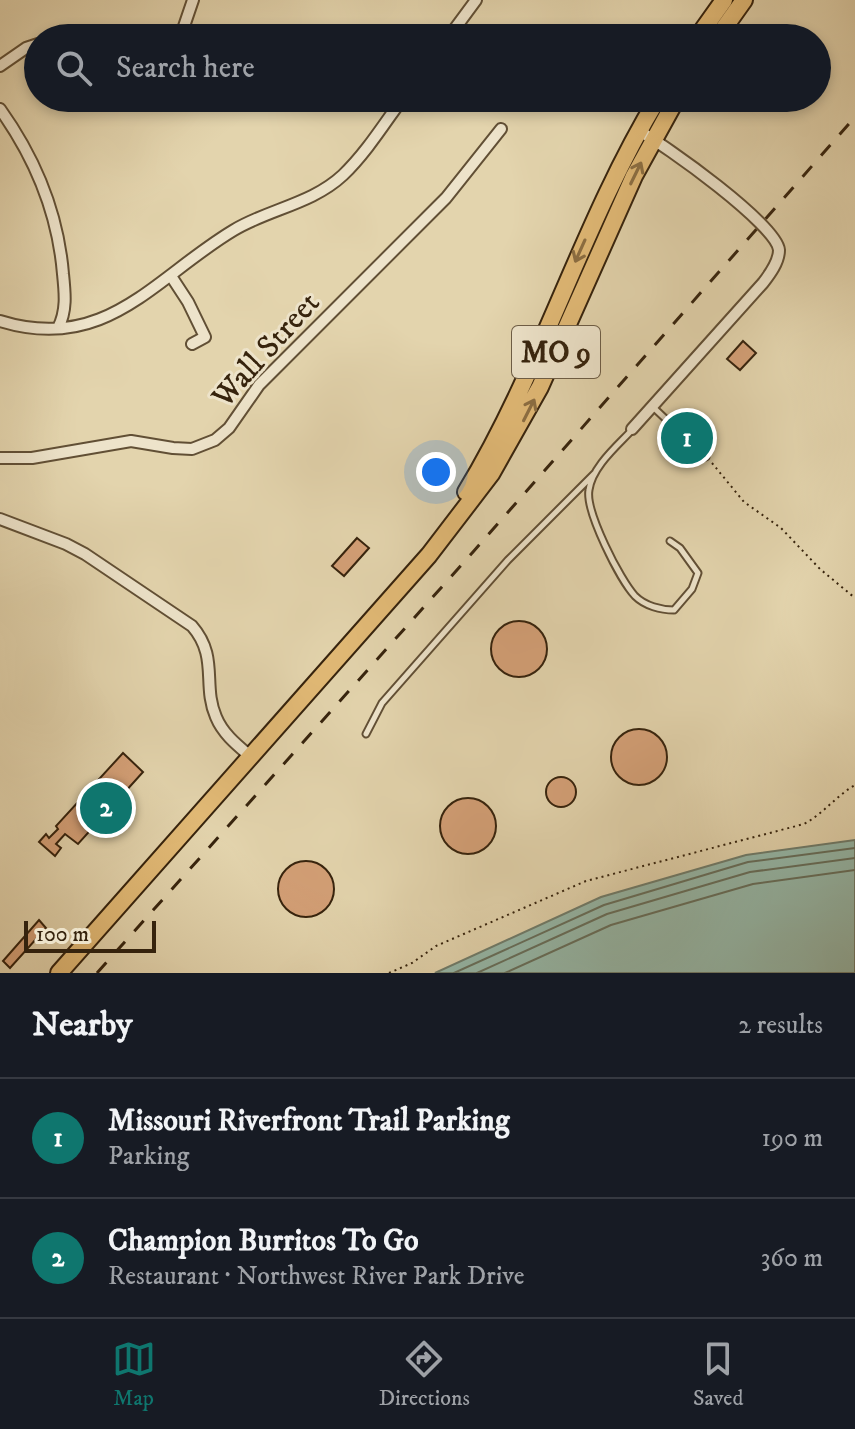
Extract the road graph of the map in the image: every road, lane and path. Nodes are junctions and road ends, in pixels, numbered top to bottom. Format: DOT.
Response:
graph roads {
  1 [pos="193,0"];
  2 [pos="476,0"];
  3 [pos="724,0"];
  4 [pos="744,0"];
  5 [pos="185,24"];
  6 [pos="458,24"];
  7 [pos="707,24"];
  8 [pos="727,24"];
  9 [pos="24,49"];
  10 [pos="0,66"];
  11 [pos="0,109"];
  12 [pos="393,112"];
  13 [pos="653,112"];
  14 [pos="665,112"];
  15 [pos="501,129"];
  16 [pos="646,135"];
  17 [pos="171,276"];
  18 [pos="0,321"];
  19 [pos="58,328"];
  20 [pos="192,344"];
  21 [pos="653,407"];
  22 [pos="632,429"];
  23 [pos="706,457"];
  24 [pos="0,458"];
  25 [pos="595,473"];
  26 [pos="0,519"];
  27 [pos="670,541"];
  28 [pos="855,598"];
  29 [pos="366,734"];
  30 [pos="250,756"];
  31 [pos="855,785"];
  32 [pos="59,973"];
  33 [pos="389,973"];
  1 -- 5 [label="street"];
  2 -- 6 [label="street"];
  3 -- 7 [label="main road"];
  4 -- 8 [label="main road"];
  9 -- 10 [label="street"];
  11 -- 19 [label="street"];
  12 -- 17 [label="street"];
  13 -- 16 [label="main road, MO 9"];
  14 -- 16 [label="main road, MO 9"];
  15 -- 24 [label="street, Wall Street"];
  16 -- 21 [label="street"];
  16 -- 30 [label="main road, MO 9"];
  17 -- 19 [label="street"];
  17 -- 20 [label="street"];
  18 -- 19 [label="street"];
  21 -- 22 [label="street"];
  21 -- 23 [label="lane"];
  22 -- 25 [label="lane"];
  23 -- 28 [label="path"];
  25 -- 27 [label="lane"];
  25 -- 29 [label="lane"];
  26 -- 30 [label="street"];
  30 -- 32 [label="main road, MO 9"];
  31 -- 33 [label="path"];
}
